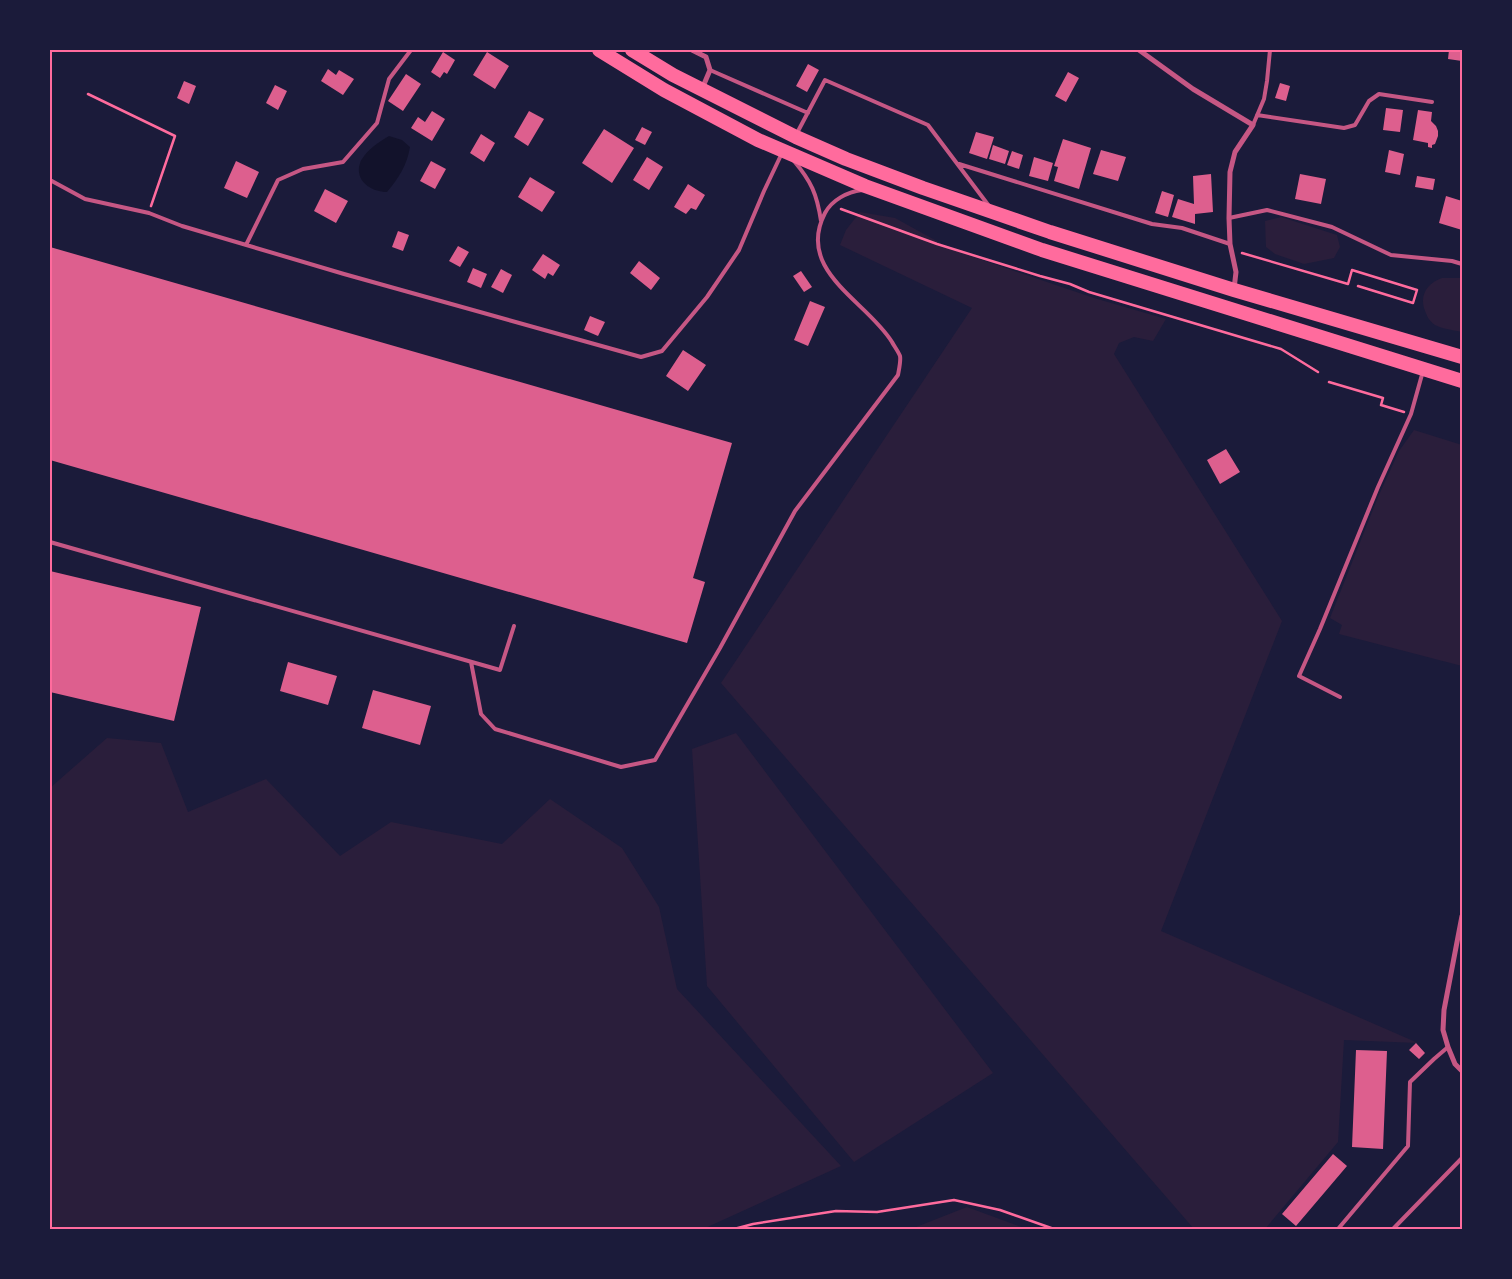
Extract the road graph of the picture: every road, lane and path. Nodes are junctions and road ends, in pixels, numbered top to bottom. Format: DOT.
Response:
graph roads {
  1 [pos="411,50"];
  2 [pos="599,50"];
  3 [pos="632,50"];
  4 [pos="692,50"];
  5 [pos="1139,50"];
  6 [pos="1270,50"];
  7 [pos="710,70"];
  8 [pos="701,90"];
  9 [pos="88,94"];
  10 [pos="1432,102"];
  11 [pos="808,113"];
  12 [pos="1257,115"];
  13 [pos="1253,124"];
  14 [pos="796,137"];
  15 [pos="785,152"];
  16 [pos="958,164"];
  17 [pos="50,180"];
  18 [pos="874,189"];
  19 [pos="830,204"];
  20 [pos="149,213"];
  21 [pos="995,213"];
  22 [pos="1229,218"];
  23 [pos="821,221"];
  24 [pos="246,245"];
  25 [pos="1230,247"];
  26 [pos="1462,264"];
  27 [pos="1358,286"];
  28 [pos="1234,290"];
  29 [pos="1462,357"];
  30 [pos="1424,369"];
  31 [pos="1318,372"];
  32 [pos="1462,381"];
  33 [pos="1329,382"];
  34 [pos="1410,414"];
  35 [pos="50,542"];
  36 [pos="514,626"];
  37 [pos="471,662"];
  38 [pos="1340,696"];
  39 [pos="1462,916"];
  40 [pos="1448,1048"];
  41 [pos="1462,1071"];
  42 [pos="1462,1158"];
  43 [pos="734,1229"];
  44 [pos="1054,1229"];
  45 [pos="1338,1229"];
  46 [pos="1393,1229"];
  1 -- 24 [label="lane"];
  2 -- 15 [label="highway"];
  3 -- 8 [label="highway"];
  4 -- 7 [label="street"];
  5 -- 13 [label="street"];
  6 -- 12 [label="lane"];
  7 -- 8 [label="street"];
  7 -- 11 [label="lane"];
  8 -- 14 [label="highway"];
  9 -- 20 [label="path"];
  10 -- 12 [label="lane"];
  11 -- 14 [label="lane"];
  11 -- 16 [label="lane"];
  12 -- 13 [label="lane"];
  13 -- 22 [label="street"];
  14 -- 21 [label="highway"];
  15 -- 18 [label="highway"];
  15 -- 23 [label="lane"];
  15 -- 24 [label="lane"];
  16 -- 21 [label="lane"];
  16 -- 25 [label="lane"];
  17 -- 20 [label="lane"];
  18 -- 19 [label="lane"];
  18 -- 30 [label="highway"];
  19 -- 23 [label="lane"];
  19 -- 31 [label="path"];
  20 -- 24 [label="lane"];
  21 -- 28 [label="highway"];
  22 -- 25 [label="street"];
  22 -- 26 [label="lane"];
  23 -- 37 [label="lane"];
  25 -- 27 [label="path"];
  25 -- 28 [label="street"];
  28 -- 29 [label="highway"];
  30 -- 32 [label="highway"];
  30 -- 34 [label="lane"];
  33 -- 34 [label="path"];
  34 -- 38 [label="lane"];
  35 -- 37 [label="lane"];
  36 -- 37 [label="lane"];
  39 -- 40 [label="street"];
  40 -- 41 [label="street"];
  40 -- 45 [label="lane"];
  42 -- 46 [label="lane"];
  43 -- 44 [label="path"];
}
